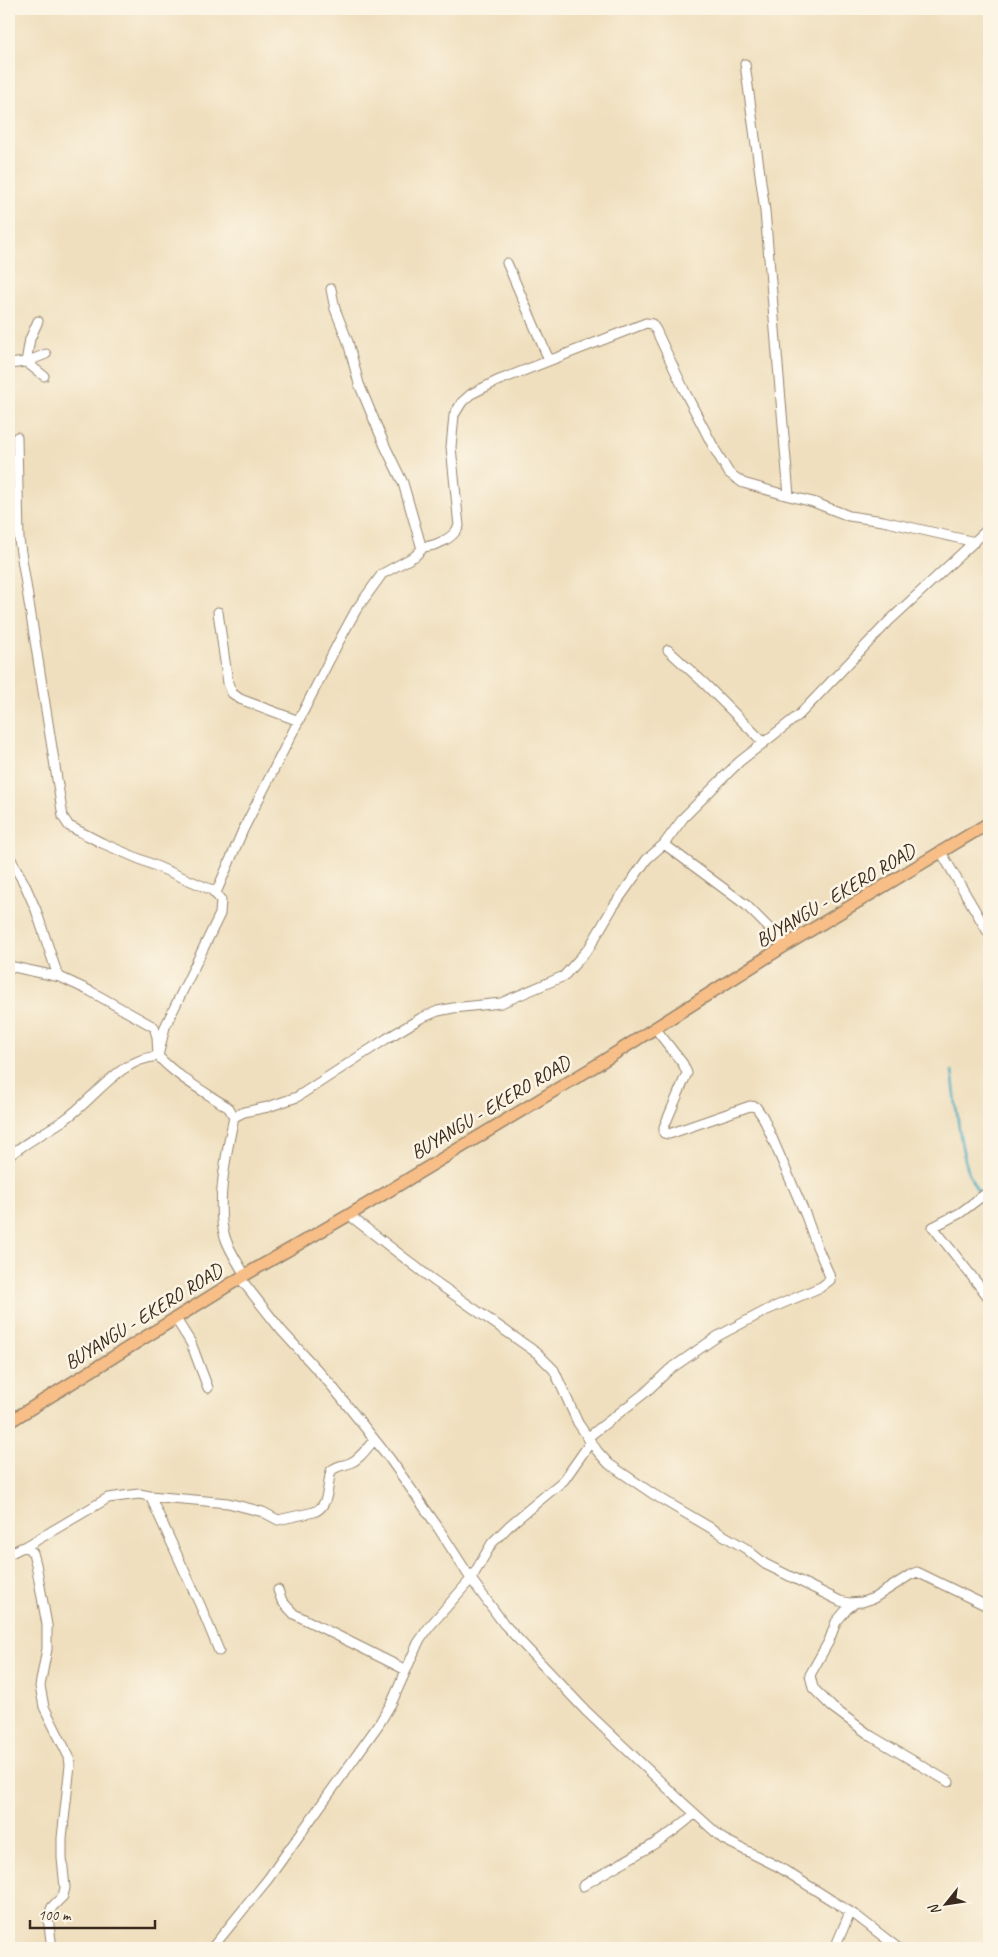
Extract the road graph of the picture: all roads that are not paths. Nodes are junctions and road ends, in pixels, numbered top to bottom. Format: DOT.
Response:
graph roads {
  1 [pos="745,64"];
  2 [pos="507,263"];
  3 [pos="331,289"];
  4 [pos="38,321"];
  5 [pos="46,354"];
  6 [pos="549,360"];
  7 [pos="26,362"];
  8 [pos="9,364"];
  9 [pos="44,376"];
  10 [pos="17,437"];
  11 [pos="789,496"];
  12 [pos="989,528"];
  13 [pos="975,542"];
  14 [pos="422,547"];
  15 [pos="218,612"];
  16 [pos="668,650"];
  17 [pos="299,721"];
  18 [pos="764,743"];
  19 [pos="989,822"];
  20 [pos="664,844"];
  21 [pos="941,852"];
  22 [pos="9,856"];
  23 [pos="216,893"];
  24 [pos="989,934"];
  25 [pos="786,946"];
  26 [pos="9,966"];
  27 [pos="60,977"];
  28 [pos="655,1028"];
  29 [pos="158,1056"];
  30 [pos="234,1117"];
  31 [pos="9,1156"];
  32 [pos="989,1192"];
  33 [pos="349,1215"];
  34 [pos="243,1277"];
  35 [pos="989,1298"];
  36 [pos="176,1319"];
  37 [pos="208,1388"];
  38 [pos="9,1422"];
  39 [pos="374,1440"];
  40 [pos="588,1440"];
  41 [pos="150,1496"];
  42 [pos="25,1547"];
  43 [pos="9,1554"];
  44 [pos="471,1579"];
  45 [pos="278,1590"];
  46 [pos="856,1602"];
  47 [pos="989,1607"];
  48 [pos="219,1652"];
  49 [pos="406,1670"];
  50 [pos="949,1782"];
  51 [pos="694,1814"];
  52 [pos="583,1886"];
  53 [pos="850,1912"];
  54 [pos="52,1948"];
  55 [pos="212,1948"];
  56 [pos="835,1948"];
  57 [pos="898,1948"];
  1 -- 11 [label="street"];
  2 -- 6 [label="street"];
  3 -- 14 [label="street"];
  4 -- 7 [label="street"];
  5 -- 7 [label="street"];
  6 -- 11 [label="street"];
  6 -- 14 [label="street"];
  7 -- 8 [label="street"];
  7 -- 9 [label="street"];
  10 -- 23 [label="street"];
  11 -- 13 [label="street"];
  12 -- 13 [label="street"];
  13 -- 18 [label="street"];
  14 -- 17 [label="street"];
  15 -- 17 [label="street"];
  16 -- 18 [label="street"];
  17 -- 23 [label="street"];
  18 -- 20 [label="street"];
  19 -- 21 [label="main road, BUYANGU - EKERO ROAD"];
  20 -- 25 [label="street"];
  20 -- 30 [label="street"];
  21 -- 24 [label="street"];
  21 -- 25 [label="main road, BUYANGU - EKERO ROAD"];
  22 -- 27 [label="street"];
  23 -- 29 [label="street"];
  25 -- 28 [label="main road, BUYANGU - EKERO ROAD"];
  26 -- 27 [label="street"];
  27 -- 29 [label="street"];
  28 -- 33 [label="main road, BUYANGU - EKERO ROAD"];
  28 -- 40 [label="street"];
  29 -- 30 [label="street"];
  29 -- 31 [label="street"];
  30 -- 34 [label="street"];
  32 -- 35 [label="street"];
  33 -- 34 [label="main road, BUYANGU - EKERO ROAD"];
  33 -- 40 [label="street"];
  34 -- 36 [label="main road, BUYANGU - EKERO ROAD"];
  34 -- 39 [label="street"];
  36 -- 37 [label="street"];
  36 -- 38 [label="main road, BUYANGU - EKERO ROAD"];
  39 -- 41 [label="street"];
  39 -- 44 [label="street"];
  40 -- 44 [label="street"];
  40 -- 46 [label="street"];
  41 -- 42 [label="street"];
  41 -- 48 [label="street"];
  42 -- 43 [label="street"];
  42 -- 54 [label="street"];
  44 -- 49 [label="street"];
  44 -- 51 [label="street"];
  45 -- 49 [label="street"];
  46 -- 47 [label="street"];
  46 -- 50 [label="street"];
  49 -- 55 [label="street"];
  51 -- 52 [label="street"];
  51 -- 53 [label="street"];
  53 -- 56 [label="street"];
  53 -- 57 [label="street"];
}
